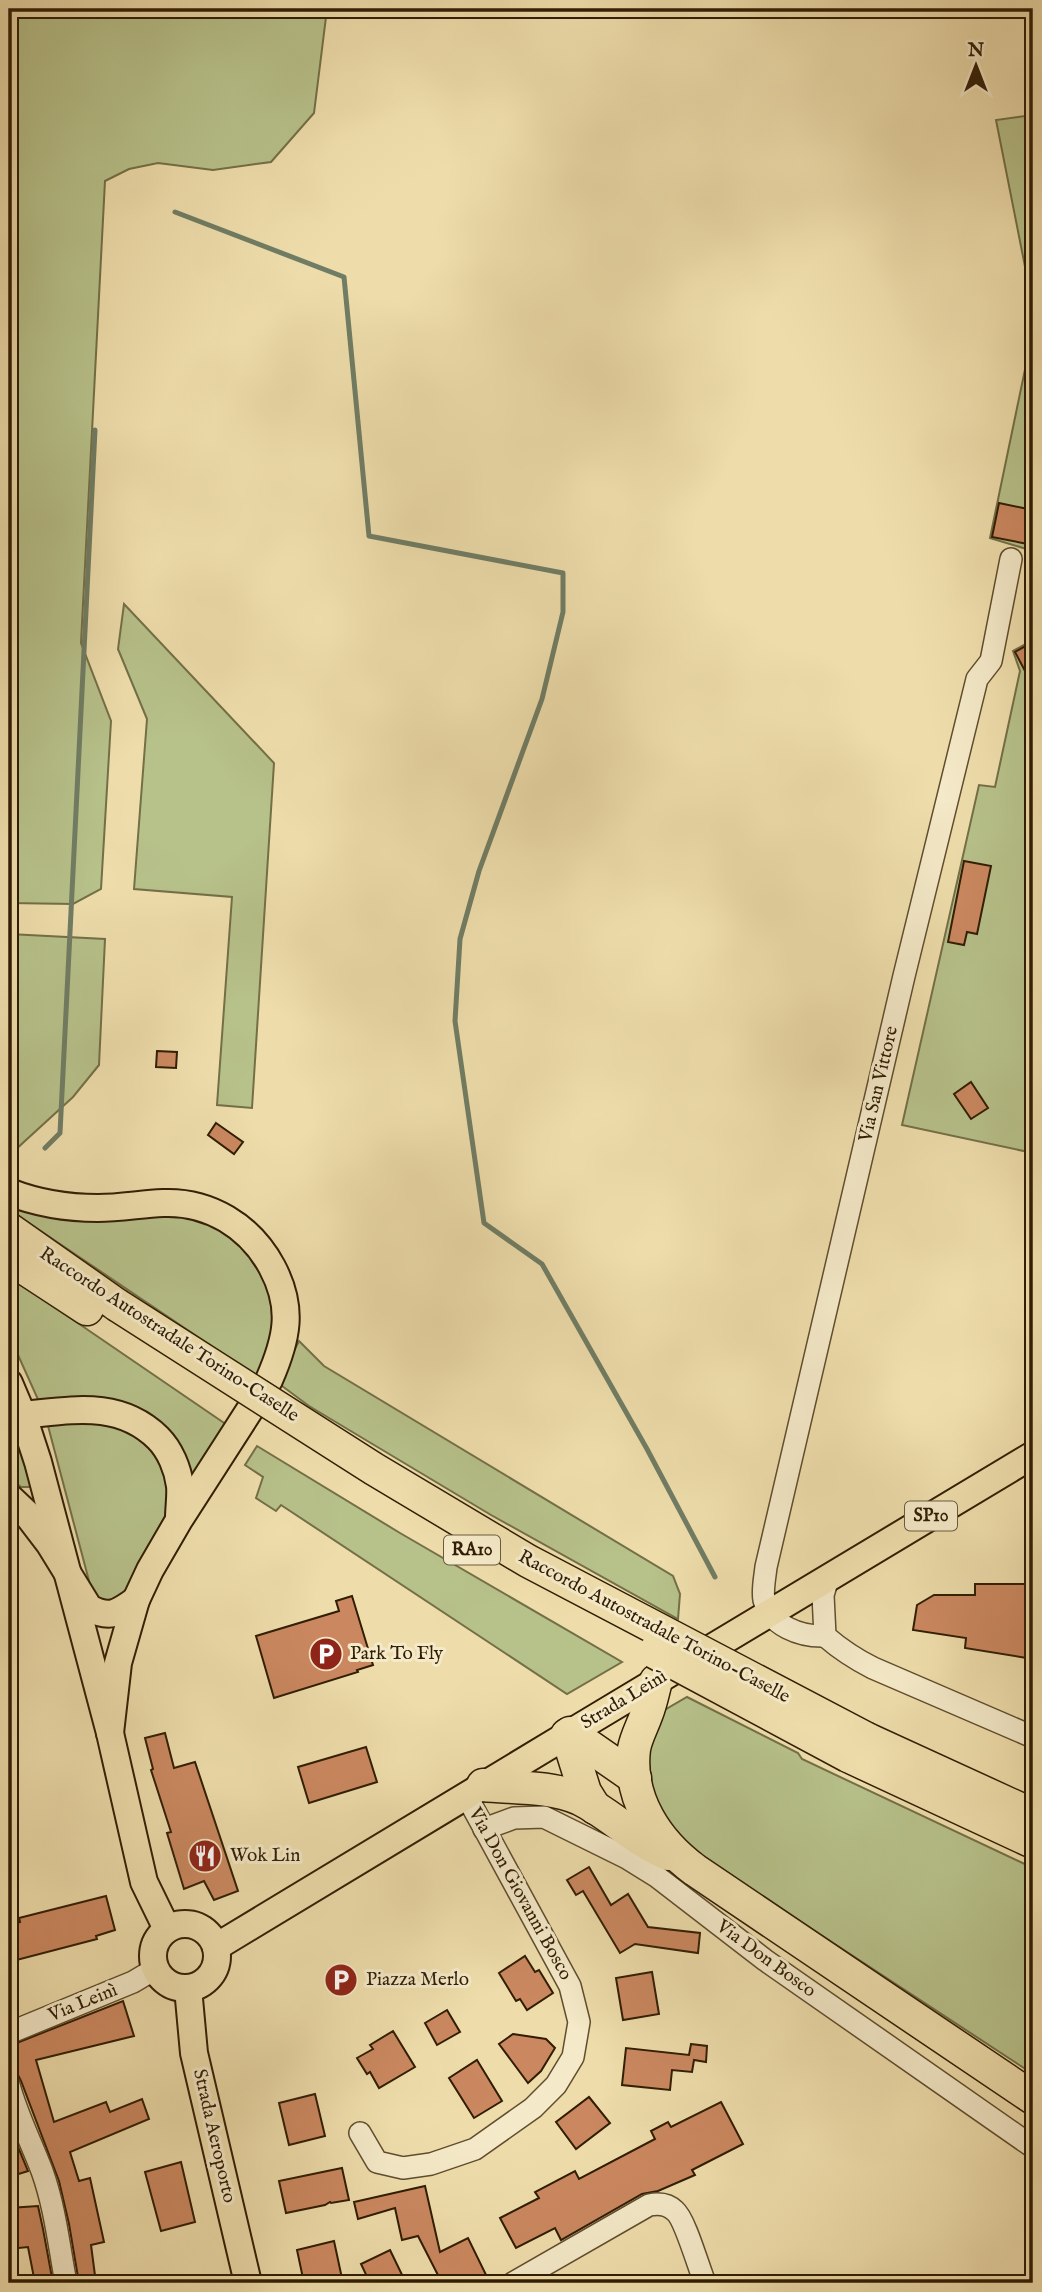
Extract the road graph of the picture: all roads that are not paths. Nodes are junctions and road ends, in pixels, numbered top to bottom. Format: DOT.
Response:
graph roads {
  1 [pos="1011,559"];
  2 [pos="9,1192"];
  3 [pos="9,1229"];
  4 [pos="9,1258"];
  5 [pos="112,1314"];
  6 [pos="9,1383"];
  7 [pos="16,1416"];
  8 [pos="1033,1455"];
  9 [pos="9,1497"];
  10 [pos="179,1520"];
  11 [pos="66,1571"];
  12 [pos="828,1578"];
  13 [pos="136,1600"];
  14 [pos="768,1614"];
  15 [pos="825,1636"];
  16 [pos="656,1681"];
  17 [pos="110,1733"];
  18 [pos="568,1734"];
  19 [pos="1033,1737"];
  20 [pos="858,1747"];
  21 [pos="635,1778"];
  22 [pos="474,1790"];
  23 [pos="595,1808"];
  24 [pos="1033,1815"];
  25 [pos="484,1829"];
  26 [pos="1033,1842"];
  27 [pos="682,1860"];
  28 [pos="167,1929"];
  29 [pos="216,1947"];
  30 [pos="155,1969"];
  31 [pos="188,1988"];
  32 [pos="9,2033"];
  33 [pos="9,2085"];
  34 [pos="1033,2098"];
  35 [pos="360,2133"];
  36 [pos="1033,2147"];
  37 [pos="66,2283"];
  38 [pos="248,2283"];
  39 [pos="513,2283"];
  40 [pos="705,2283"];
  1 -- 14 [label="street, Via San Vittore"];
  2 -- 10 [label="main road"];
  3 -- 5 [label="highway, Raccordo Autostradale Torino-Caselle / RA10"];
  4 -- 5 [label="highway, Raccordo Autostradale Torino-Caselle"];
  5 -- 20 [label="highway, Raccordo Autostradale Torino-Caselle / RA10, bridge"];
  6 -- 7 [label="main road"];
  7 -- 10 [label="main road"];
  7 -- 11 [label="main road"];
  8 -- 12 [label="main road, Strada Leinì / SP10"];
  9 -- 11 [label="main road"];
  10 -- 13 [label="main road"];
  11 -- 13 [label="main road"];
  11 -- 17 [label="main road"];
  12 -- 14 [label="main road, Strada Leinì / SP10"];
  12 -- 15 [label="street"];
  13 -- 17 [label="main road"];
  14 -- 15 [label="street"];
  14 -- 16 [label="main road, Strada Leinì / SP10"];
  15 -- 19 [label="street"];
  16 -- 18 [label="main road, Strada Leinì / SP10"];
  16 -- 21 [label="highway"];
  17 -- 28 [label="main road"];
  18 -- 21 [label="highway"];
  18 -- 22 [label="main road, Strada Leinì / SP10"];
  18 -- 23 [label="highway"];
  20 -- 24 [label="highway, Raccordo Autostradale Torino-Caselle / RA10"];
  20 -- 26 [label="highway, Raccordo Autostradale Torino-Caselle / RA10"];
  21 -- 27 [label="highway"];
  22 -- 23 [label="highway"];
  22 -- 25 [label="street, Via Don Giovanni Bosco"];
  22 -- 29 [label="main road, Strada Leinì / SP10"];
  23 -- 27 [label="highway"];
  25 -- 35 [label="street, Via Don Giovanni Bosco"];
  25 -- 36 [label="street, Via Don Bosco"];
  27 -- 34 [label="highway"];
  28 -- 29 [label="main road"];
  28 -- 30 [label="main road"];
  29 -- 31 [label="main road"];
  30 -- 31 [label="main road"];
  30 -- 32 [label="street, Via Leinì"];
  31 -- 38 [label="main road, Strada Aeroporto"];
  33 -- 37 [label="street"];
  39 -- 40 [label="street"];
}
